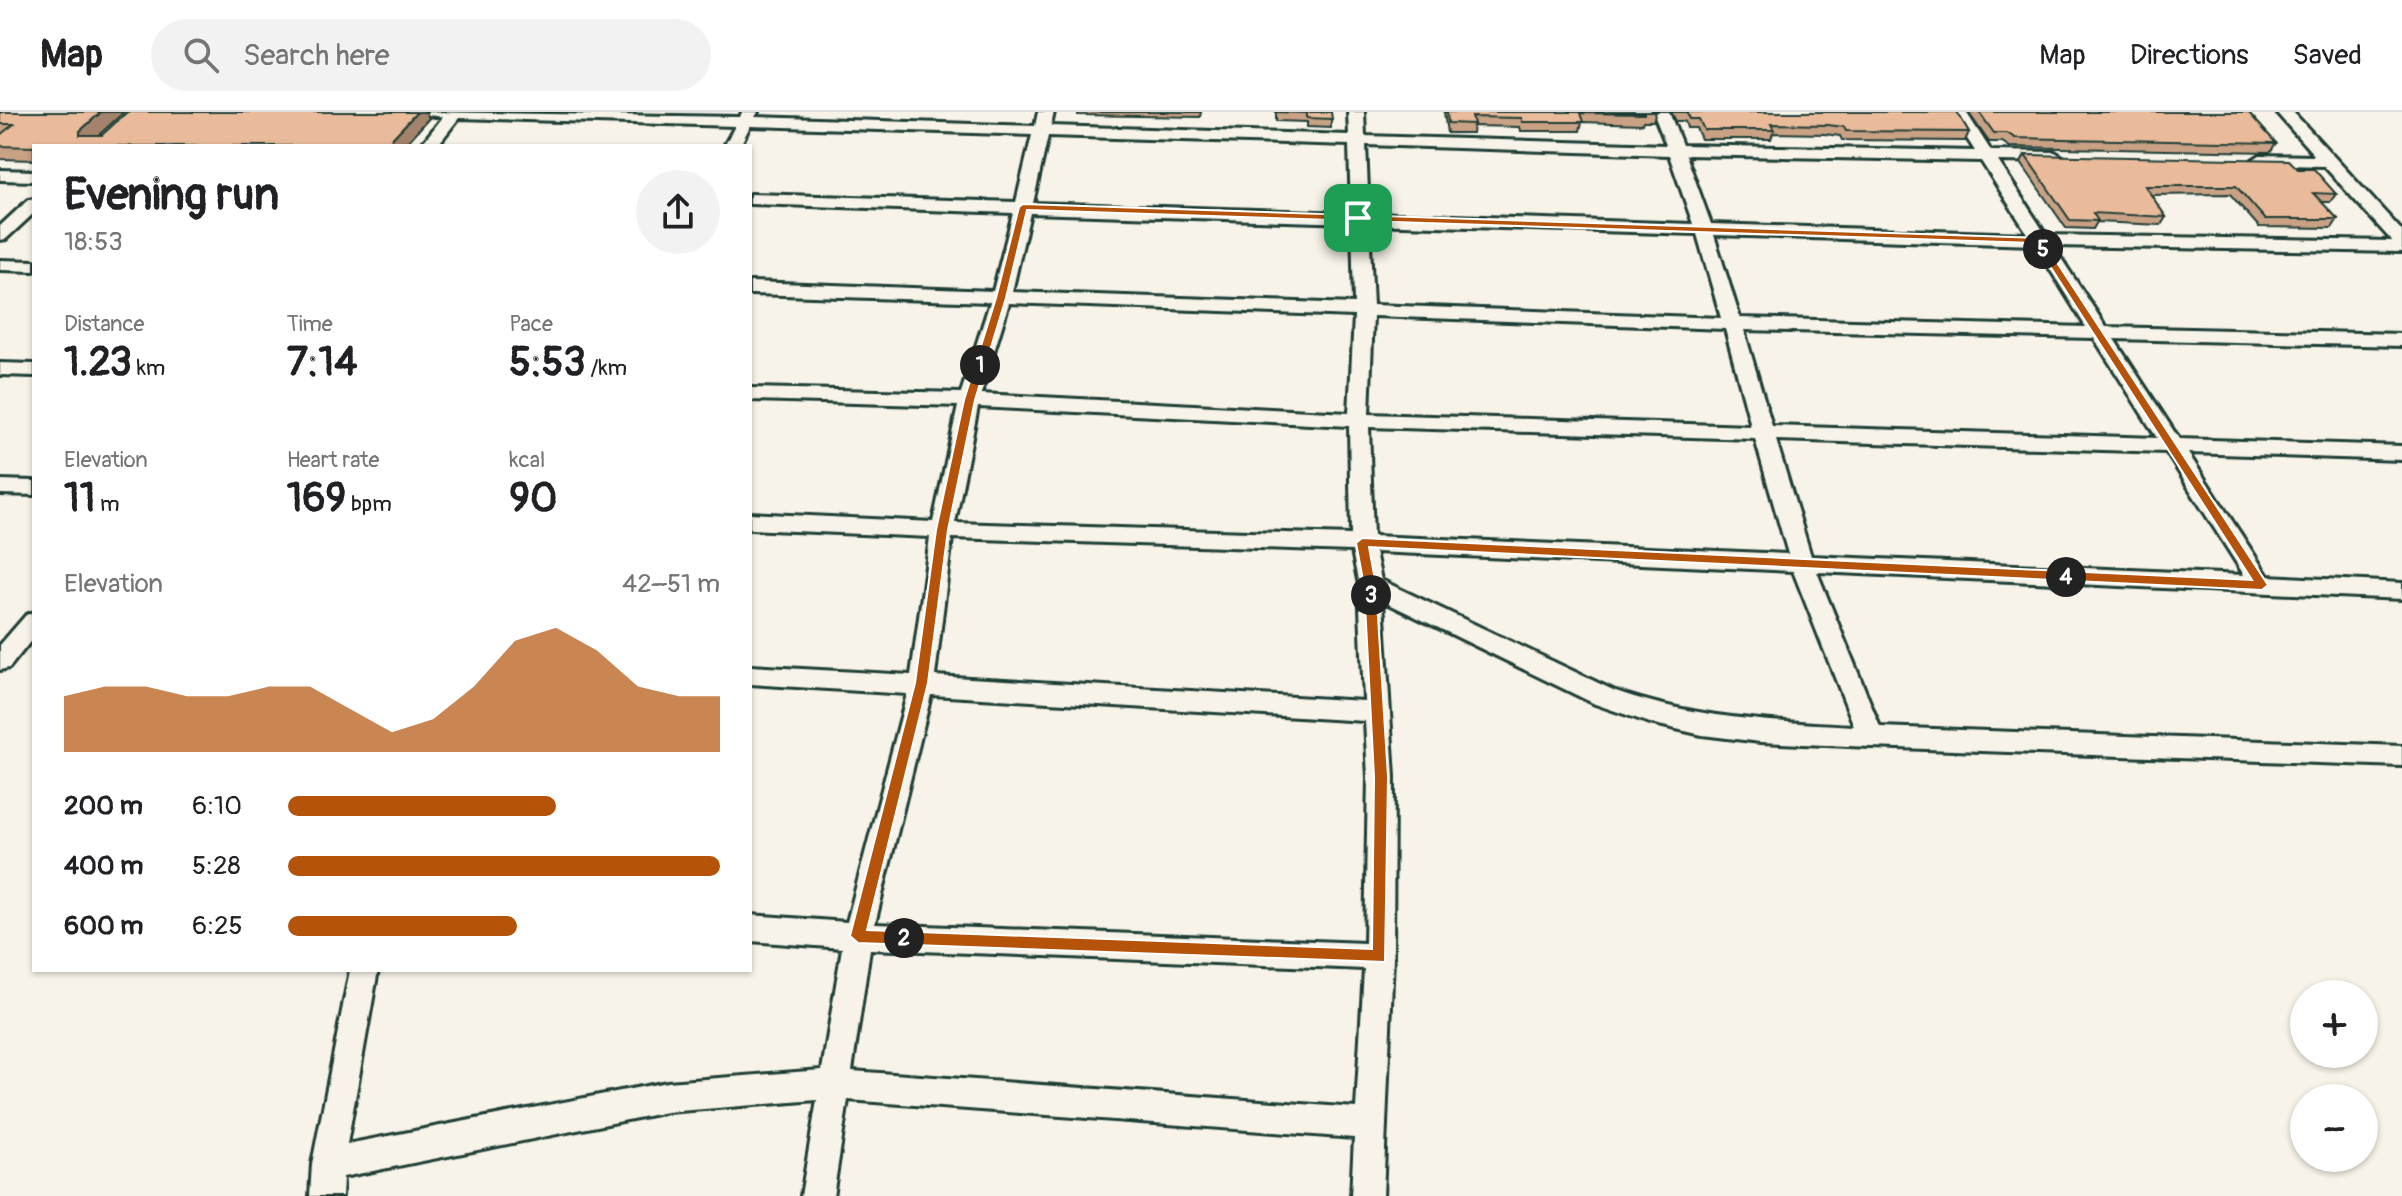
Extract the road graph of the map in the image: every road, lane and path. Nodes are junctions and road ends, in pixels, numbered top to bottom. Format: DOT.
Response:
graph roads {
  1 [pos="434,112"];
  2 [pos="454,112"];
  3 [pos="1356,112"];
  4 [pos="1661,112"];
  5 [pos="1958,112"];
  6 [pos="2284,112"];
  7 [pos="747,116"];
  8 [pos="1044,121"];
  9 [pos="1357,138"];
  10 [pos="430,144"];
  11 [pos="733,144"];
  12 [pos="1677,150"];
  13 [pos="1984,156"];
  14 [pos="2077,157"];
  15 [pos="2249,160"];
  16 [pos="2328,161"];
  17 [pos="0,175"];
  18 [pos="32,176"];
  19 [pos="752,199"];
  20 [pos="32,206"];
  21 [pos="1023,207"];
  22 [pos="1358,218"];
  23 [pos="1705,230"];
  24 [pos="0,235"];
  25 [pos="2038,240"];
  26 [pos="2402,244"];
  27 [pos="0,265"];
  28 [pos="32,266"];
  29 [pos="752,288"];
  30 [pos="1001,298"];
  31 [pos="1364,310"];
  32 [pos="1735,324"];
  33 [pos="2096,332"];
  34 [pos="2402,340"];
  35 [pos="0,369"];
  36 [pos="32,370"];
  37 [pos="752,394"];
  38 [pos="969,400"];
  39 [pos="1359,420"];
  40 [pos="1764,432"];
  41 [pos="2171,448"];
  42 [pos="2402,453"];
  43 [pos="0,487"];
  44 [pos="32,488"];
  45 [pos="752,521"];
  46 [pos="942,530"];
  47 [pos="1362,543"];
  48 [pos="1803,564"];
  49 [pos="1370,585"];
  50 [pos="2262,585"];
  51 [pos="2402,591"];
  52 [pos="22,632"];
  53 [pos="0,661"];
  54 [pos="752,675"];
  55 [pos="922,683"];
  56 [pos="1377,712"];
  57 [pos="1871,737"];
  58 [pos="2402,756"];
  59 [pos="752,928"];
  60 [pos="858,936"];
  61 [pos="1379,957"];
  62 [pos="364,972"];
  63 [pos="834,1084"];
  64 [pos="1369,1124"];
  65 [pos="328,1164"];
  66 [pos="326,1196"];
  67 [pos="817,1196"];
  68 [pos="1367,1196"];
  1 -- 2 [label="street"];
  2 -- 7 [label="street"];
  2 -- 10 [label="street"];
  3 -- 9 [label="street"];
  4 -- 12 [label="street"];
  5 -- 13 [label="street"];
  6 -- 16 [label="street"];
  7 -- 8 [label="street"];
  7 -- 11 [label="street"];
  8 -- 9 [label="street"];
  8 -- 21 [label="street"];
  9 -- 12 [label="street"];
  9 -- 22 [label="street"];
  12 -- 13 [label="street"];
  12 -- 23 [label="street"];
  13 -- 14 [label="street"];
  13 -- 25 [label="street"];
  15 -- 16 [label="street"];
  16 -- 26 [label="street"];
  17 -- 18 [label="street"];
  19 -- 21 [label="street"];
  20 -- 24 [label="street"];
  21 -- 22 [label="street"];
  21 -- 30 [label="street"];
  22 -- 23 [label="street"];
  22 -- 31 [label="street"];
  23 -- 25 [label="street"];
  23 -- 32 [label="street"];
  25 -- 26 [label="street"];
  25 -- 33 [label="street"];
  27 -- 28 [label="street"];
  29 -- 30 [label="street"];
  30 -- 31 [label="street"];
  30 -- 38 [label="street"];
  31 -- 32 [label="street"];
  31 -- 39 [label="street"];
  32 -- 33 [label="street"];
  32 -- 40 [label="street"];
  33 -- 34 [label="street"];
  33 -- 41 [label="street"];
  35 -- 36 [label="street"];
  37 -- 38 [label="street"];
  38 -- 39 [label="street"];
  38 -- 46 [label="street"];
  39 -- 40 [label="street"];
  39 -- 47 [label="street"];
  40 -- 41 [label="street"];
  40 -- 48 [label="street"];
  41 -- 42 [label="street"];
  41 -- 50 [label="street"];
  43 -- 44 [label="street"];
  45 -- 46 [label="street"];
  46 -- 47 [label="street"];
  46 -- 55 [label="street"];
  47 -- 48 [label="street"];
  47 -- 49 [label="street"];
  48 -- 50 [label="street"];
  48 -- 57 [label="street"];
  49 -- 56 [label="street"];
  49 -- 57 [label="street"];
  50 -- 51 [label="street"];
  52 -- 53 [label="street"];
  54 -- 55 [label="street"];
  55 -- 56 [label="street"];
  55 -- 60 [label="street"];
  56 -- 61 [label="street"];
  57 -- 58 [label="street"];
  59 -- 60 [label="street"];
  60 -- 61 [label="street"];
  60 -- 63 [label="street"];
  61 -- 64 [label="street"];
  62 -- 65 [label="street"];
  63 -- 64 [label="street"];
  63 -- 65 [label="street"];
  63 -- 67 [label="street"];
  64 -- 68 [label="street"];
  65 -- 66 [label="street"];
}
